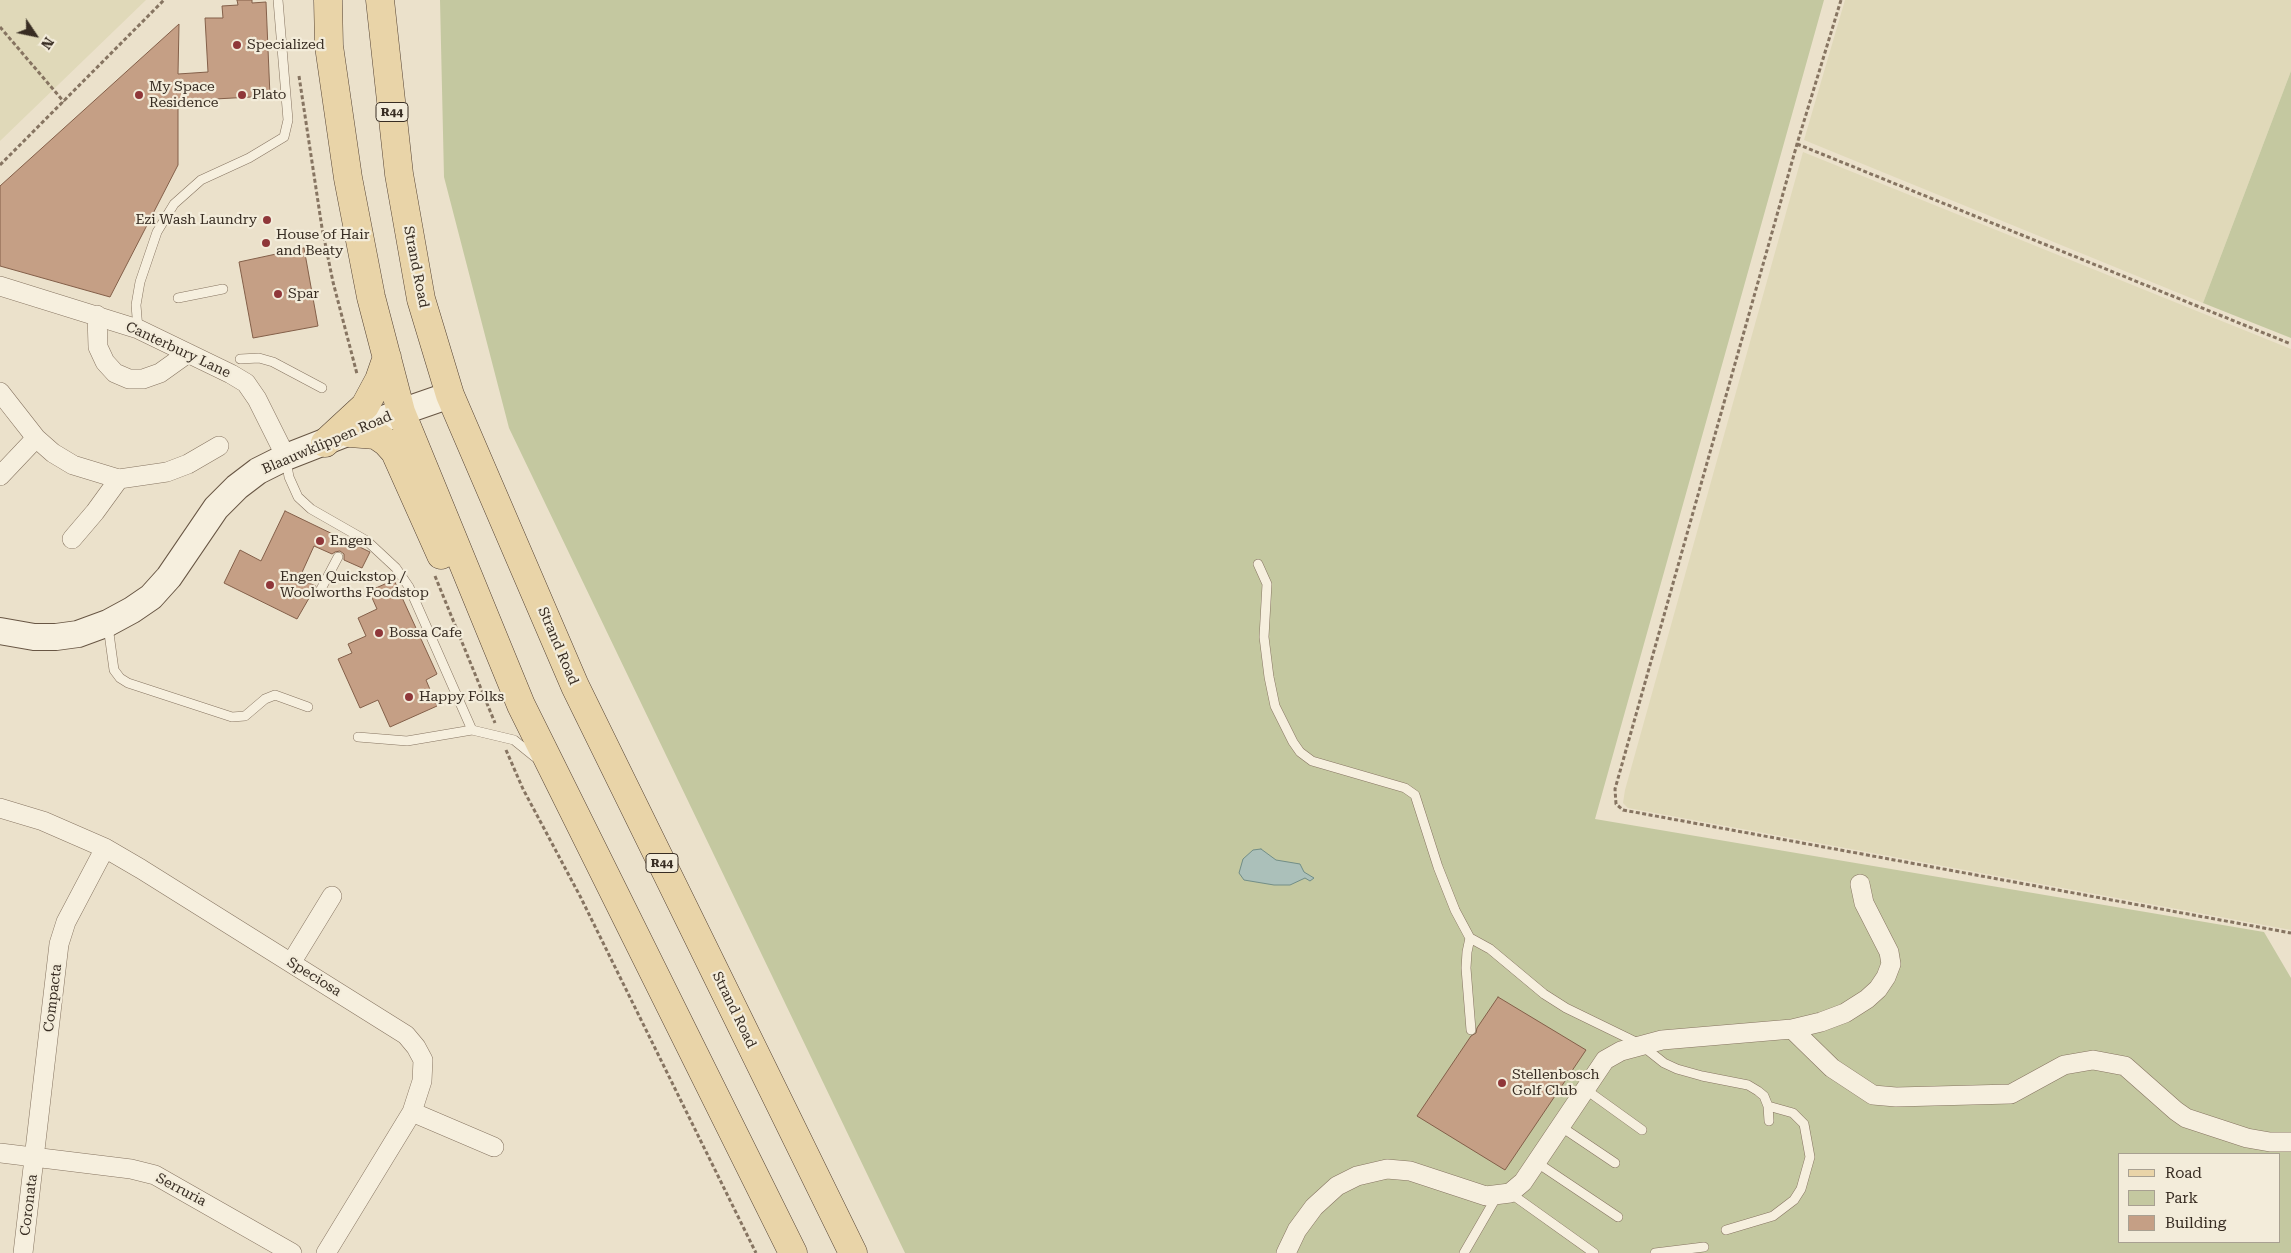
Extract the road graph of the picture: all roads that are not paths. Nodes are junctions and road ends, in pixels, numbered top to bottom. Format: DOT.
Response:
graph roads {
  1 [pos="278,0"];
  2 [pos="328,0"];
  3 [pos="380,0"];
  4 [pos="0,286"];
  5 [pos="223,289"];
  6 [pos="178,298"];
  7 [pos="97,315"];
  8 [pos="138,329"];
  9 [pos="188,353"];
  10 [pos="387,357"];
  11 [pos="240,360"];
  12 [pos="322,388"];
  13 [pos="0,392"];
  14 [pos="450,396"];
  15 [pos="401,412"];
  16 [pos="350,433"];
  17 [pos="36,438"];
  18 [pos="325,443"];
  19 [pos="219,446"];
  20 [pos="286,458"];
  21 [pos="0,476"];
  22 [pos="118,479"];
  23 [pos="72,539"];
  24 [pos="338,557"];
  25 [pos="1258,564"];
  26 [pos="472,585"];
  27 [pos="320,591"];
  28 [pos="108,623"];
  29 [pos="0,631"];
  30 [pos="308,707"];
  31 [pos="472,730"];
  32 [pos="358,737"];
  33 [pos="564,788"];
  34 [pos="0,808"];
  35 [pos="105,848"];
  36 [pos="1860,884"];
  37 [pos="332,896"];
  38 [pos="1470,938"];
  39 [pos="290,963"];
  40 [pos="1792,1029"];
  41 [pos="1471,1030"];
  42 [pos="1640,1044"];
  43 [pos="1585,1088"];
  44 [pos="1768,1106"];
  45 [pos="412,1112"];
  46 [pos="1768,1121"];
  47 [pos="1560,1126"];
  48 [pos="1642,1130"];
  49 [pos="2291,1142"];
  50 [pos="494,1147"];
  51 [pos="0,1153"];
  52 [pos="35,1157"];
  53 [pos="1536,1162"];
  54 [pos="1615,1163"];
  55 [pos="1503,1195"];
  56 [pos="1618,1217"];
  57 [pos="1726,1230"];
  58 [pos="1704,1247"];
  59 [pos="23,1253"];
  60 [pos="292,1253"];
  61 [pos="326,1253"];
  62 [pos="793,1253"];
  63 [pos="853,1253"];
  64 [pos="1286,1253"];
  65 [pos="1464,1253"];
  66 [pos="1594,1253"];
  67 [pos="1655,1253"];
  1 -- 8 [label="lane"];
  2 -- 10 [label="main road"];
  3 -- 14 [label="main road, Strand Road / R44"];
  4 -- 7 [label="street, Canterbury Lane"];
  5 -- 6 [label="lane"];
  7 -- 8 [label="street, Canterbury Lane"];
  7 -- 9 [label="street"];
  8 -- 9 [label="street, Canterbury Lane"];
  9 -- 20 [label="street, Canterbury Lane"];
  10 -- 15 [label="main road"];
  10 -- 18 [label="main road"];
  11 -- 12 [label="lane"];
  13 -- 17 [label="street"];
  14 -- 15 [label="street, Blaauwklippen Road"];
  14 -- 63 [label="main road, Strand Road / R44"];
  15 -- 16 [label="street, Blaauwklippen Road"];
  15 -- 26 [label="main road"];
  16 -- 18 [label="street, Blaauwklippen Road"];
  16 -- 26 [label="main road"];
  17 -- 21 [label="street"];
  17 -- 22 [label="street"];
  18 -- 20 [label="street, Blaauwklippen Road"];
  19 -- 22 [label="street"];
  20 -- 28 [label="street, Blaauwklippen Road"];
  20 -- 31 [label="lane"];
  22 -- 23 [label="street"];
  24 -- 27 [label="lane"];
  25 -- 38 [label="lane"];
  26 -- 33 [label="main road"];
  28 -- 29 [label="street, Blaauwklippen Road"];
  28 -- 30 [label="lane"];
  31 -- 32 [label="lane"];
  31 -- 33 [label="lane"];
  33 -- 62 [label="main road"];
  34 -- 35 [label="street, Speciosa"];
  35 -- 39 [label="street, Speciosa"];
  35 -- 52 [label="street, Compacta"];
  36 -- 40 [label="street"];
  37 -- 39 [label="street"];
  38 -- 41 [label="lane"];
  38 -- 42 [label="lane"];
  39 -- 45 [label="street, Speciosa"];
  40 -- 42 [label="street"];
  40 -- 49 [label="street"];
  42 -- 43 [label="street"];
  42 -- 44 [label="lane"];
  43 -- 47 [label="street"];
  43 -- 48 [label="lane"];
  44 -- 46 [label="lane"];
  44 -- 57 [label="lane"];
  45 -- 50 [label="street"];
  45 -- 61 [label="street, Speciosa"];
  47 -- 53 [label="street"];
  47 -- 54 [label="lane"];
  51 -- 52 [label="street, Serruria"];
  52 -- 59 [label="street, Coronata"];
  52 -- 60 [label="street, Serruria"];
  53 -- 55 [label="street"];
  53 -- 56 [label="lane"];
  55 -- 64 [label="street"];
  55 -- 65 [label="lane"];
  55 -- 66 [label="lane"];
  58 -- 67 [label="lane"];
}
